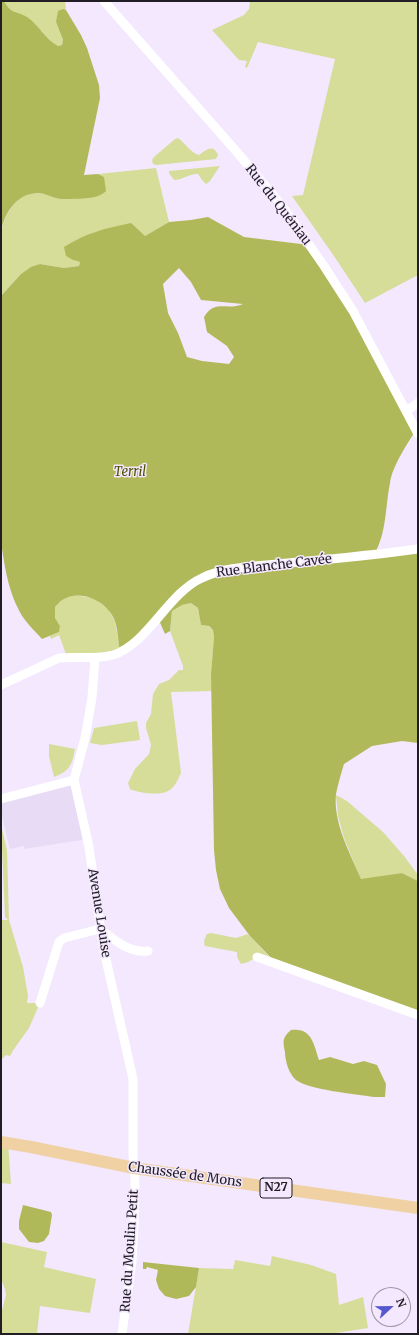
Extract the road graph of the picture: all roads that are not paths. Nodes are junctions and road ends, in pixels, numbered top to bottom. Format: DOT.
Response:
graph roads {
  1 [pos="104,1"];
  2 [pos="418,403"];
  3 [pos="406,411"];
  4 [pos="418,434"];
  5 [pos="418,549"];
  6 [pos="95,658"];
  7 [pos="1,685"];
  8 [pos="74,780"];
  9 [pos="1,799"];
  10 [pos="100,929"];
  11 [pos="148,951"];
  12 [pos="256,957"];
  13 [pos="40,1003"];
  14 [pos="418,1015"];
  15 [pos="1,1142"];
  16 [pos="134,1168"];
  17 [pos="418,1208"];
  18 [pos="122,1334"];
  1 -- 3 [label="street, Rue du Quéniau"];
  2 -- 3 [label="street"];
  3 -- 4 [label="street, Rue du Quéniau"];
  5 -- 6 [label="street, Rue Blanche Cavée"];
  6 -- 7 [label="street, Rue Blanche Cavée"];
  6 -- 8 [label="street, Avenue Louise"];
  8 -- 9 [label="street"];
  8 -- 10 [label="street, Avenue Louise"];
  10 -- 11 [label="street"];
  10 -- 13 [label="street"];
  10 -- 16 [label="street, Avenue Louise"];
  12 -- 14 [label="street"];
  15 -- 16 [label="main road, Chaussée de Mons / N27"];
  16 -- 17 [label="main road, Chaussée de Mons / N27"];
  16 -- 18 [label="street, Rue du Moulin Petit"];
}
